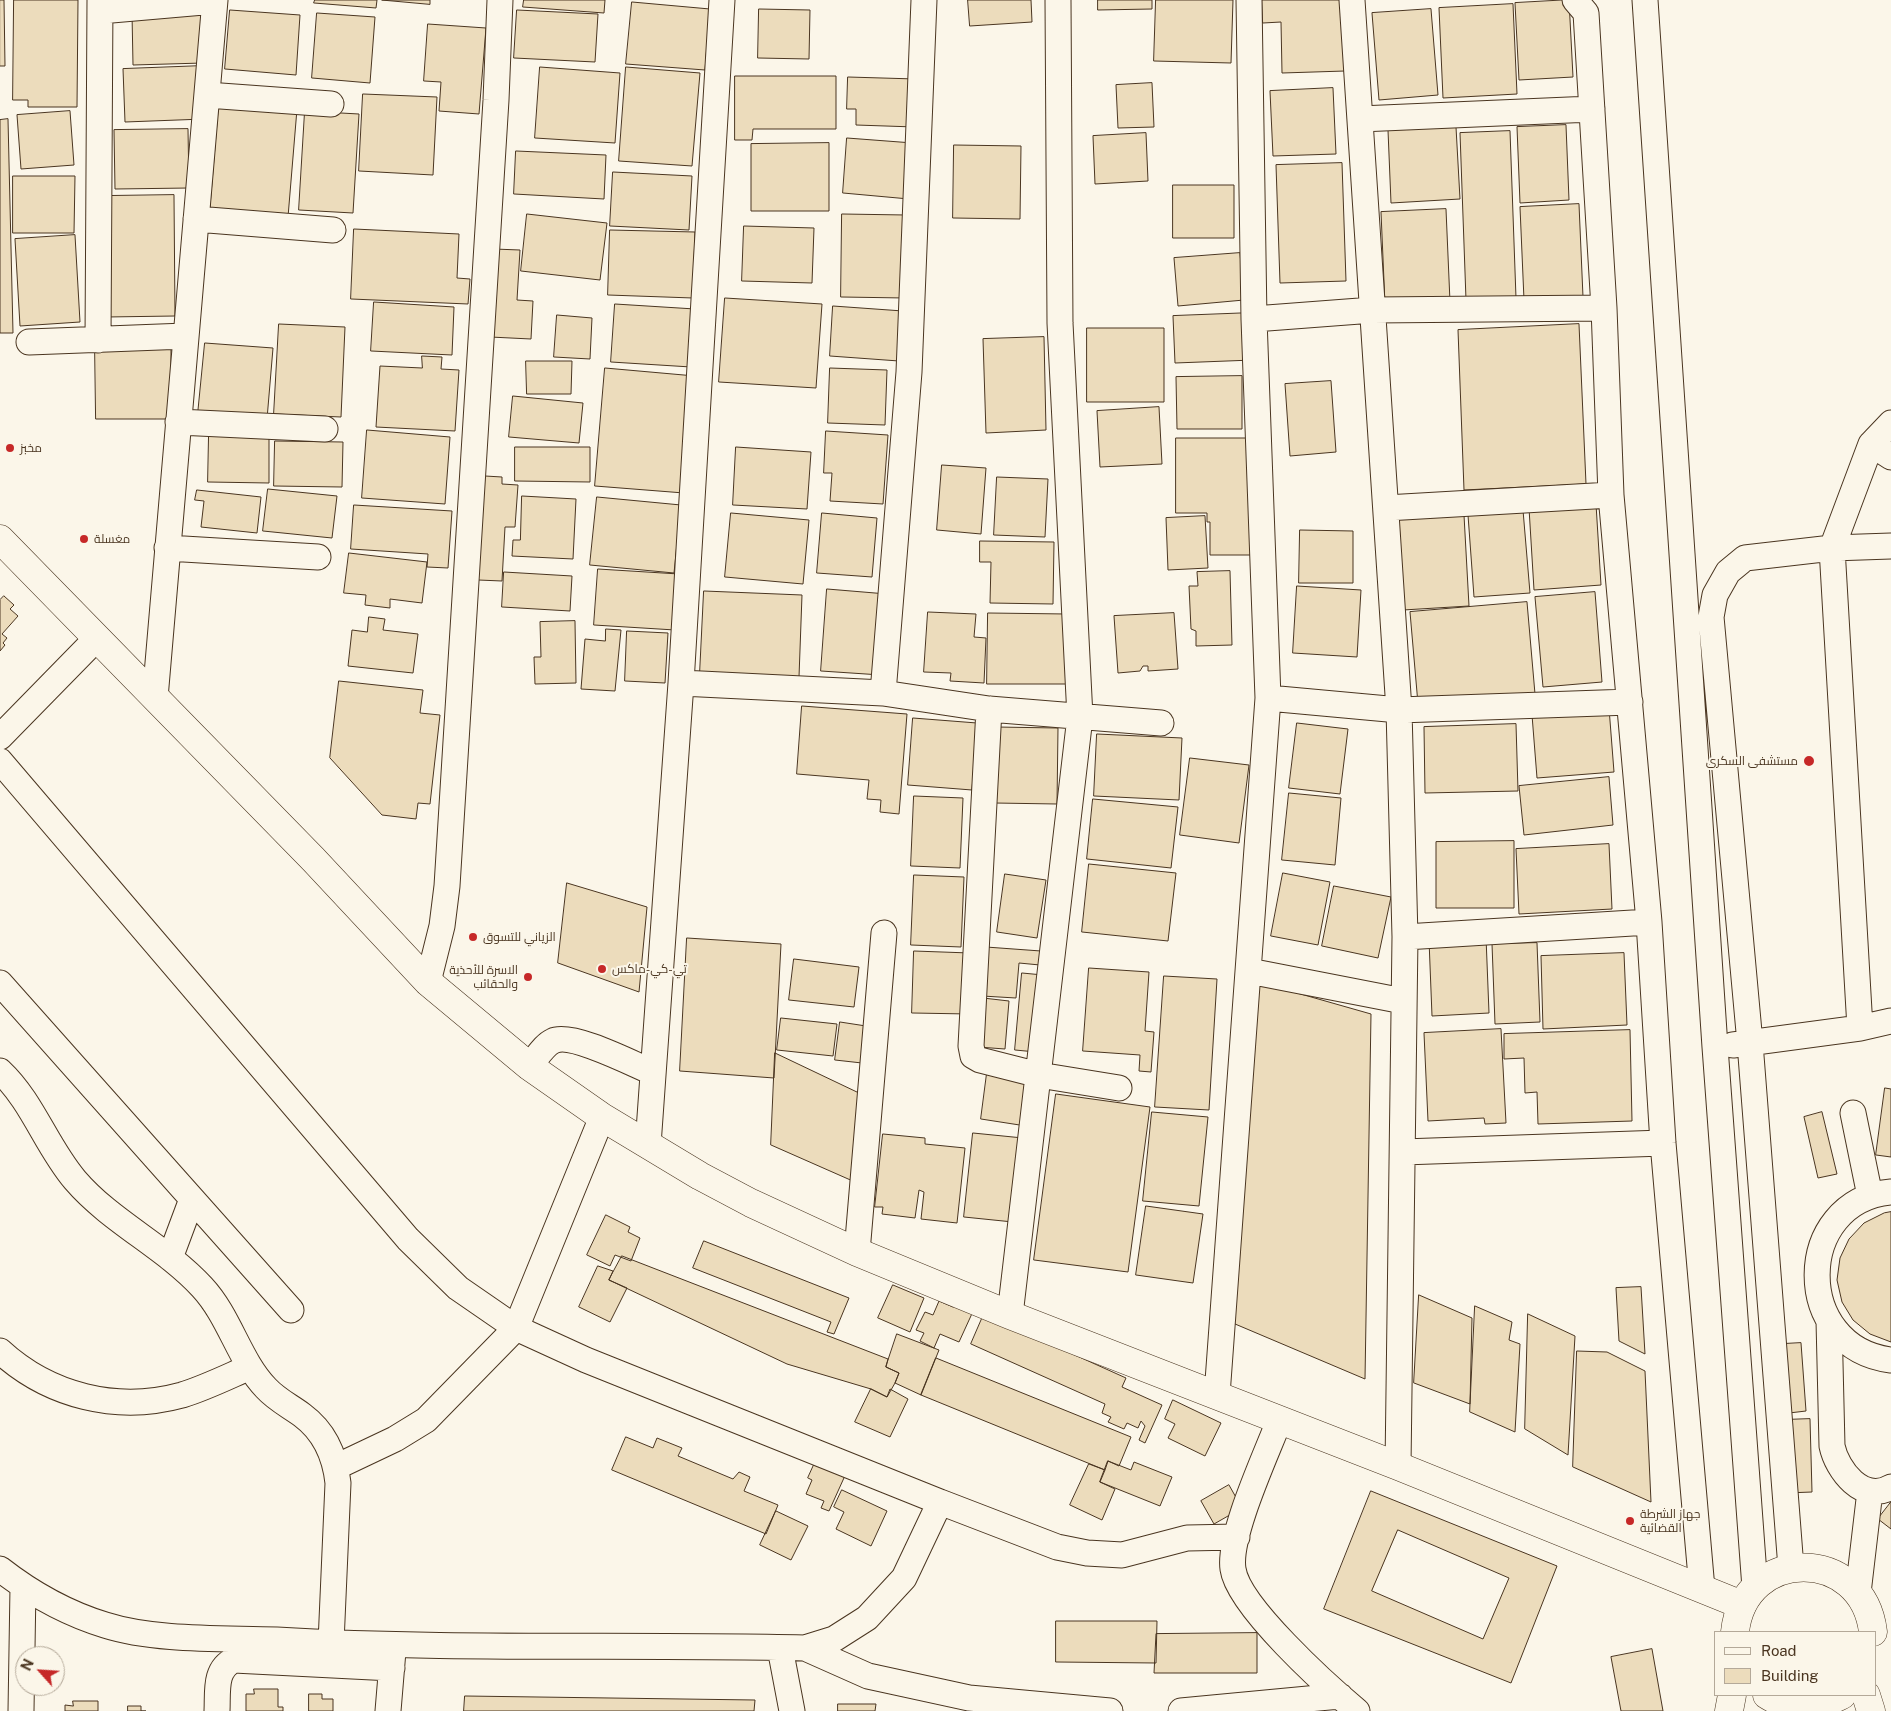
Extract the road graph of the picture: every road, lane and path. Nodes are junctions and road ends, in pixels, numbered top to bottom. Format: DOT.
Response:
graph roads {
  1 [pos="500,0"];
  2 [pos="722,0"];
  3 [pos="924,0"];
  4 [pos="1058,0"];
  5 [pos="1249,0"];
  6 [pos="1352,0"];
  7 [pos="1575,0"];
  8 [pos="1645,0"];
  9 [pos="215,1"];
  10 [pos="100,5"];
  11 [pos="207,95"];
  12 [pos="331,104"];
  13 [pos="1592,109"];
  14 [pos="1360,119"];
  15 [pos="196,219"];
  16 [pos="333,230"];
  17 [pos="1604,308"];
  18 [pos="1373,310"];
  19 [pos="1254,319"];
  20 [pos="186,336"];
  21 [pos="98,340"];
  22 [pos="29,342"];
  23 [pos="178,422"];
  24 [pos="1891,423"];
  25 [pos="325,430"];
  26 [pos="1881,451"];
  27 [pos="1611,495"];
  28 [pos="1386,508"];
  29 [pos="0,539"];
  30 [pos="1891,546"];
  31 [pos="167,548"];
  32 [pos="1832,548"];
  33 [pos="318,557"];
  34 [pos="96,639"];
  35 [pos="681,683"];
  36 [pos="883,693"];
  37 [pos="155,698"];
  38 [pos="1268,698"];
  39 [pos="1630,702"];
  40 [pos="989,709"];
  41 [pos="1399,710"];
  42 [pos="1080,717"];
  43 [pos="1161,723"];
  44 [pos="0,737"];
  45 [pos="0,761"];
  46 [pos="1649,922"];
  47 [pos="884,933"];
  48 [pos="1405,937"];
  49 [pos="1249,971"];
  50 [pos="428,982"];
  51 [pos="0,983"];
  52 [pos="1403,1001"];
  53 [pos="1891,1022"];
  54 [pos="1860,1028"];
  55 [pos="1750,1043"];
  56 [pos="1715,1047"];
  57 [pos="529,1066"];
  58 [pos="0,1072"];
  59 [pos="652,1072"];
  60 [pos="1039,1075"];
  61 [pos="1119,1088"];
  62 [pos="1853,1113"];
  63 [pos="602,1117"];
  64 [pos="1663,1143"];
  65 [pos="648,1145"];
  66 [pos="1403,1152"];
  67 [pos="1881,1194"];
  68 [pos="192,1199"];
  69 [pos="857,1252"];
  70 [pos="170,1258"];
  71 [pos="291,1310"];
  72 [pos="1010,1315"];
  73 [pos="1829,1321"];
  74 [pos="516,1328"];
  75 [pos="0,1351"];
  76 [pos="1891,1360"];
  77 [pos="250,1367"];
  78 [pos="1217,1395"];
  79 [pos="1279,1422"];
  80 [pos="1398,1466"];
  81 [pos="336,1467"];
  82 [pos="1880,1489"];
  83 [pos="940,1502"];
  84 [pos="1237,1537"];
  85 [pos="1791,1568"];
  86 [pos="0,1569"];
  87 [pos="23,1587"];
  88 [pos="1702,1589"];
  89 [pos="1858,1592"];
  90 [pos="1748,1596"];
  91 [pos="1735,1631"];
  92 [pos="1879,1634"];
  93 [pos="331,1643"];
  94 [pos="393,1643"];
  95 [pos="780,1648"];
  96 [pos="805,1648"];
  97 [pos="392,1668"];
  98 [pos="1732,1696"];
  99 [pos="1840,1696"];
  100 [pos="1866,1696"];
  101 [pos="1783,1703"];
  102 [pos="1348,1704"];
  103 [pos="21,1711"];
  104 [pos="217,1711"];
  105 [pos="388,1711"];
  106 [pos="792,1711"];
  107 [pos="1110,1711"];
  108 [pos="1181,1711"];
  109 [pos="1729,1711"];
  110 [pos="1871,1711"];
  1 -- 50 [label="street"];
  2 -- 35 [label="street"];
  3 -- 36 [label="street"];
  4 -- 42 [label="street"];
  5 -- 19 [label="street"];
  6 -- 14 [label="street"];
  7 -- 13 [label="street"];
  8 -- 56 [label="street"];
  9 -- 10 [label="street"];
  9 -- 11 [label="street"];
  10 -- 21 [label="street"];
  11 -- 12 [label="street"];
  11 -- 15 [label="street"];
  13 -- 14 [label="street"];
  13 -- 17 [label="street"];
  14 -- 18 [label="street"];
  15 -- 16 [label="street"];
  15 -- 20 [label="street"];
  17 -- 18 [label="street"];
  17 -- 27 [label="street"];
  18 -- 19 [label="street"];
  18 -- 28 [label="street"];
  19 -- 38 [label="street"];
  20 -- 21 [label="street"];
  20 -- 23 [label="street"];
  21 -- 22 [label="street"];
  23 -- 25 [label="street"];
  23 -- 31 [label="street"];
  24 -- 26 [label="street"];
  26 -- 32 [label="street"];
  27 -- 28 [label="street"];
  27 -- 39 [label="street"];
  28 -- 41 [label="street"];
  29 -- 34 [label="main road"];
  30 -- 32 [label="street"];
  31 -- 33 [label="street"];
  31 -- 37 [label="street"];
  32 -- 54 [label="street"];
  32 -- 55 [label="street"];
  34 -- 37 [label="main road"];
  34 -- 44 [label="street"];
  35 -- 36 [label="street"];
  35 -- 59 [label="street"];
  36 -- 40 [label="street"];
  37 -- 50 [label="main road"];
  38 -- 41 [label="street"];
  38 -- 49 [label="street"];
  39 -- 41 [label="street"];
  39 -- 46 [label="street"];
  40 -- 42 [label="street"];
  40 -- 60 [label="street"];
  41 -- 48 [label="street"];
  42 -- 43 [label="street"];
  42 -- 60 [label="street"];
  45 -- 74 [label="street"];
  46 -- 48 [label="street"];
  46 -- 64 [label="street"];
  47 -- 69 [label="street"];
  48 -- 52 [label="street"];
  49 -- 52 [label="street"];
  49 -- 78 [label="street"];
  50 -- 57 [label="main road"];
  51 -- 68 [label="street"];
  52 -- 66 [label="street"];
  53 -- 54 [label="street"];
  54 -- 55 [label="street"];
  55 -- 56 [label="street"];
  55 -- 85 [label="street"];
  56 -- 90 [label="street"];
  57 -- 59 [label="street"];
  57 -- 63 [label="main road"];
  58 -- 70 [label="street"];
  59 -- 65 [label="street"];
  60 -- 61 [label="street"];
  60 -- 72 [label="street"];
  62 -- 67 [label="street"];
  63 -- 65 [label="main road"];
  63 -- 74 [label="street"];
  64 -- 66 [label="street"];
  64 -- 88 [label="street"];
  65 -- 69 [label="main road"];
  66 -- 80 [label="street"];
  67 -- 73 [label="street"];
  68 -- 70 [label="street"];
  68 -- 71 [label="street"];
  69 -- 72 [label="main road"];
  70 -- 77 [label="street"];
  72 -- 78 [label="main road"];
  73 -- 76 [label="street"];
  73 -- 82 [label="street"];
  74 -- 81 [label="street"];
  74 -- 83 [label="street"];
  75 -- 77 [label="street"];
  77 -- 81 [label="street"];
  78 -- 79 [label="main road"];
  79 -- 80 [label="main road"];
  79 -- 84 [label="street"];
  80 -- 88 [label="main road"];
  81 -- 93 [label="street"];
  82 -- 89 [label="street"];
  83 -- 84 [label="street"];
  83 -- 96 [label="street"];
  84 -- 102 [label="street"];
  85 -- 89 [label="main road"];
  85 -- 90 [label="main road"];
  86 -- 87 [label="street"];
  87 -- 93 [label="street"];
  87 -- 103 [label="street"];
  88 -- 90 [label="main road"];
  89 -- 92 [label="main road"];
  90 -- 91 [label="main road"];
  93 -- 94 [label="street"];
  94 -- 95 [label="street"];
  94 -- 97 [label="street"];
  95 -- 96 [label="street"];
  95 -- 106 [label="street"];
  96 -- 107 [label="street"];
  97 -- 104 [label="street"];
  97 -- 105 [label="street"];
  98 -- 109 [label="main road"];
  99 -- 101 [label="main road"];
  100 -- 110 [label="main road"];
  102 -- 108 [label="street"];
}
